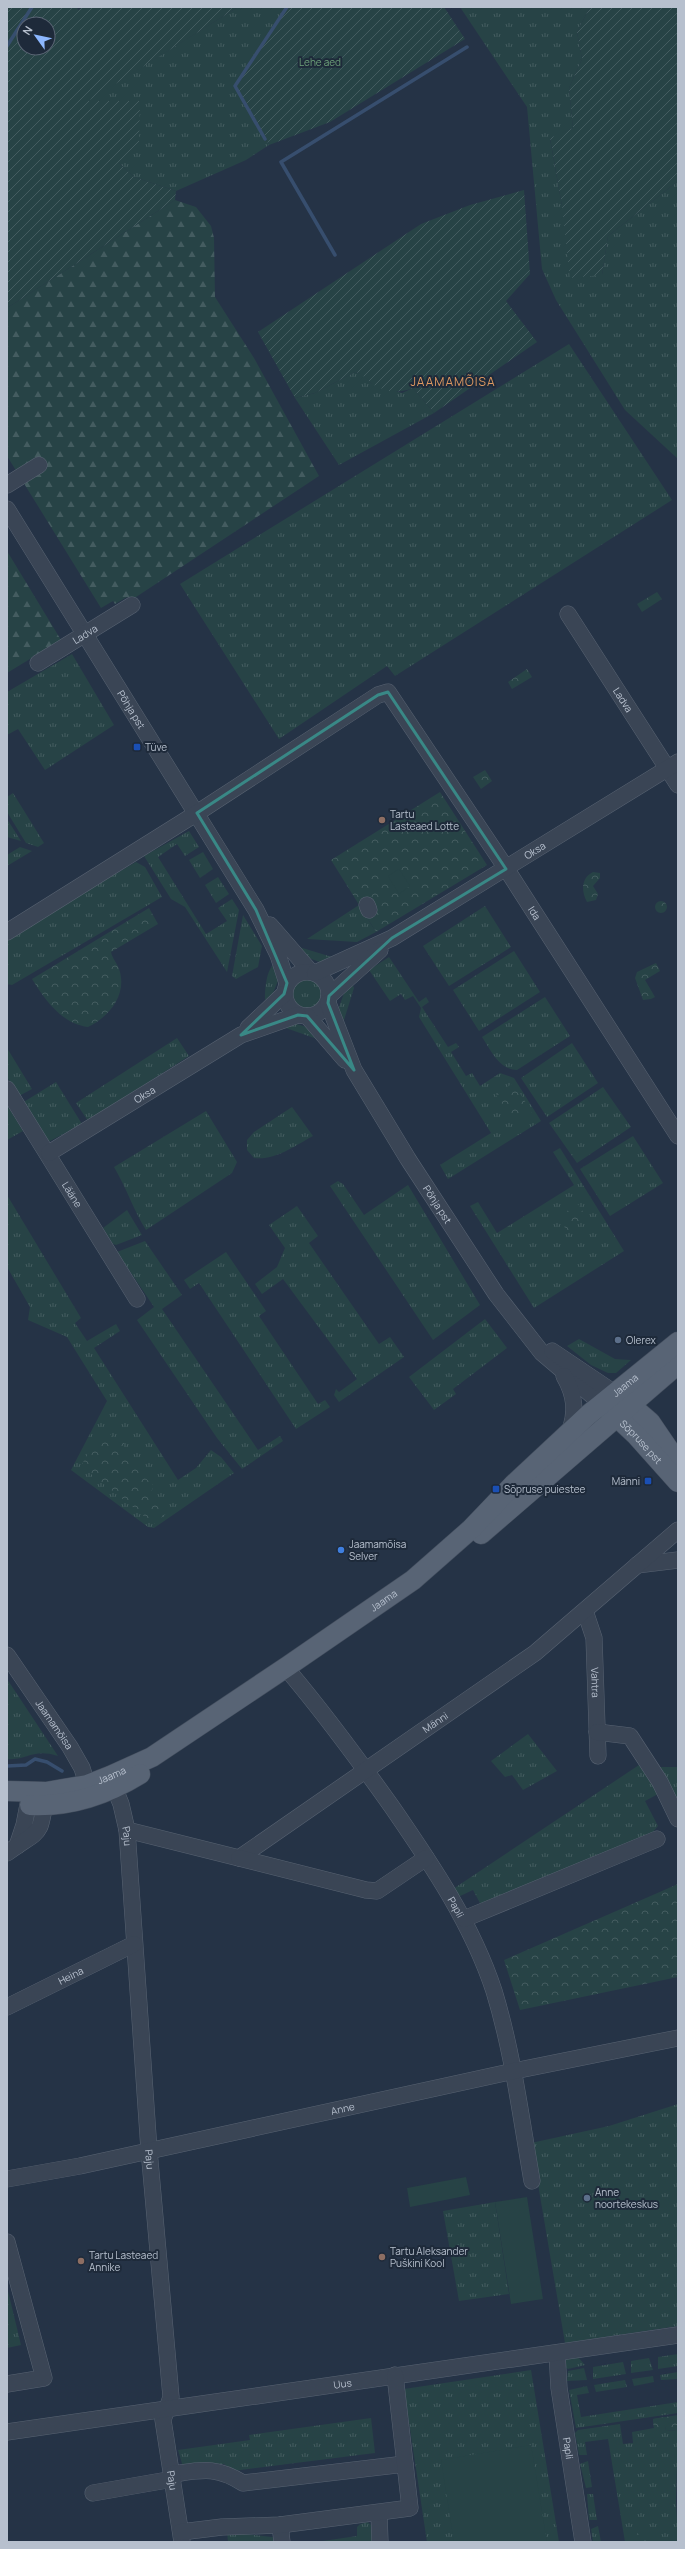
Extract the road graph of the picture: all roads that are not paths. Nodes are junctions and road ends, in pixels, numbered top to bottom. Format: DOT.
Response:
graph roads {
  1 [pos="39,465"];
  2 [pos="7,485"];
  3 [pos="7,509"];
  4 [pos="132,605"];
  5 [pos="568,614"];
  6 [pos="85,634"];
  7 [pos="38,663"];
  8 [pos="673,766"];
  9 [pos="678,785"];
  10 [pos="197,813"];
  11 [pos="506,869"];
  12 [pos="256,910"];
  13 [pos="7,932"];
  14 [pos="392,938"];
  15 [pos="313,972"];
  16 [pos="286,989"];
  17 [pos="329,1000"];
  18 [pos="303,1016"];
  19 [pos="241,1035"];
  20 [pos="354,1070"];
  21 [pos="7,1089"];
  22 [pos="678,1136"];
  23 [pos="49,1153"];
  24 [pos="137,1300"];
  25 [pos="528,1335"];
  26 [pos="678,1342"];
  27 [pos="678,1364"];
  28 [pos="562,1372"];
  29 [pos="617,1405"];
  30 [pos="569,1433"];
  31 [pos="678,1463"];
  32 [pos="678,1482"];
  33 [pos="678,1530"];
  34 [pos="659,1545"];
  35 [pos="673,1560"];
  36 [pos="637,1565"];
  37 [pos="585,1611"];
  38 [pos="7,1655"];
  39 [pos="291,1674"];
  40 [pos="598,1732"];
  41 [pos="598,1756"];
  42 [pos="366,1770"];
  43 [pos="113,1783"];
  44 [pos="7,1791"];
  45 [pos="89,1792"];
  46 [pos="38,1798"];
  47 [pos="7,1803"];
  48 [pos="678,1819"];
  49 [pos="126,1830"];
  50 [pos="657,1840"];
  51 [pos="12,1849"];
  52 [pos="239,1858"];
  53 [pos="426,1858"];
  54 [pos="464,1919"];
  55 [pos="134,1944"];
  56 [pos="7,2007"];
  57 [pos="678,2038"];
  58 [pos="514,2071"];
  59 [pos="149,2150"];
  60 [pos="7,2179"];
  61 [pos="532,2181"];
  62 [pos="7,2242"];
  63 [pos="678,2335"];
  64 [pos="557,2353"];
  65 [pos="395,2376"];
  66 [pos="7,2384"];
  67 [pos="168,2408"];
  68 [pos="7,2432"];
  69 [pos="405,2464"];
  70 [pos="173,2477"];
  71 [pos="93,2493"];
  72 [pos="378,2513"];
  73 [pos="280,2525"];
  74 [pos="181,2537"];
  75 [pos="282,2542"];
  76 [pos="380,2542"];
  77 [pos="583,2542"];
  1 -- 2 [label="street"];
  3 -- 6 [label="street, Põhja pst"];
  4 -- 6 [label="street, Ladva"];
  5 -- 8 [label="street, Ladva"];
  6 -- 7 [label="street, Ladva"];
  6 -- 10 [label="street, Põhja pst"];
  8 -- 9 [label="street, Ladva"];
  8 -- 11 [label="street, Oksa"];
  10 -- 11 [label="street, Ida"];
  10 -- 12 [label="street, Põhja pst"];
  10 -- 13 [label="street"];
  11 -- 14 [label="street, Oksa"];
  11 -- 22 [label="street, Ida"];
  12 -- 15 [label="street, Põhja pst"];
  12 -- 16 [label="street, Põhja pst"];
  14 -- 15 [label="street, Oksa"];
  14 -- 17 [label="street, Oksa"];
  15 -- 16 [label="street"];
  15 -- 17 [label="street"];
  16 -- 18 [label="street"];
  16 -- 19 [label="street, Oksa"];
  17 -- 18 [label="street"];
  17 -- 20 [label="street, Põhja pst"];
  18 -- 19 [label="street, Oksa"];
  18 -- 20 [label="street, Põhja pst"];
  19 -- 23 [label="street, Oksa"];
  20 -- 25 [label="street, Põhja pst"];
  21 -- 23 [label="street, Lääne"];
  23 -- 24 [label="street, Lääne"];
  25 -- 28 [label="street, Põhja pst"];
  25 -- 29 [label="street, Põhja pst"];
  26 -- 29 [label="main road, Jaama"];
  27 -- 29 [label="main road, Jaama"];
  28 -- 29 [label="street, Põhja pst"];
  28 -- 30 [label="street"];
  29 -- 30 [label="main road, Jaama"];
  29 -- 31 [label="main road, Sõpruse pst"];
  29 -- 32 [label="main road, Sõpruse pst"];
  29 -- 39 [label="main road, Jaama"];
  30 -- 43 [label="main road, Jaama"];
  33 -- 34 [label="street, Männi"];
  34 -- 35 [label="street"];
  34 -- 36 [label="street, Männi"];
  35 -- 36 [label="street"];
  36 -- 37 [label="street, Männi"];
  37 -- 40 [label="street, Vahtra"];
  37 -- 42 [label="street, Männi"];
  38 -- 45 [label="street, Jaamamõisa"];
  39 -- 42 [label="street, Papli"];
  39 -- 43 [label="main road, Jaama"];
  40 -- 41 [label="street, Vahtra"];
  40 -- 48 [label="street"];
  42 -- 52 [label="street, Männi"];
  42 -- 53 [label="street, Papli"];
  43 -- 45 [label="main road, Jaama"];
  43 -- 49 [label="street, Paju"];
  44 -- 46 [label="main road, Jaama"];
  45 -- 46 [label="main road, Jaama"];
  46 -- 47 [label="main road"];
  46 -- 51 [label="street"];
  49 -- 52 [label="street"];
  49 -- 55 [label="street, Paju"];
  50 -- 54 [label="street"];
  52 -- 53 [label="street"];
  53 -- 54 [label="street, Papli"];
  54 -- 58 [label="street, Papli"];
  55 -- 56 [label="street, Heina"];
  55 -- 59 [label="street, Paju"];
  57 -- 58 [label="street, Anne"];
  58 -- 59 [label="street, Anne"];
  58 -- 61 [label="street, Papli"];
  59 -- 60 [label="street, Anne"];
  59 -- 67 [label="street, Paju"];
  62 -- 66 [label="street"];
  63 -- 64 [label="street, Uus"];
  64 -- 65 [label="street, Uus"];
  64 -- 77 [label="street, Papli"];
  65 -- 67 [label="street, Uus"];
  65 -- 69 [label="street"];
  67 -- 68 [label="street, Uus"];
  67 -- 70 [label="street, Paju"];
  69 -- 70 [label="street"];
  69 -- 72 [label="street"];
  70 -- 71 [label="street"];
  70 -- 74 [label="street, Paju"];
  72 -- 73 [label="street"];
  72 -- 76 [label="street"];
  73 -- 74 [label="street"];
  73 -- 75 [label="street"];
}
